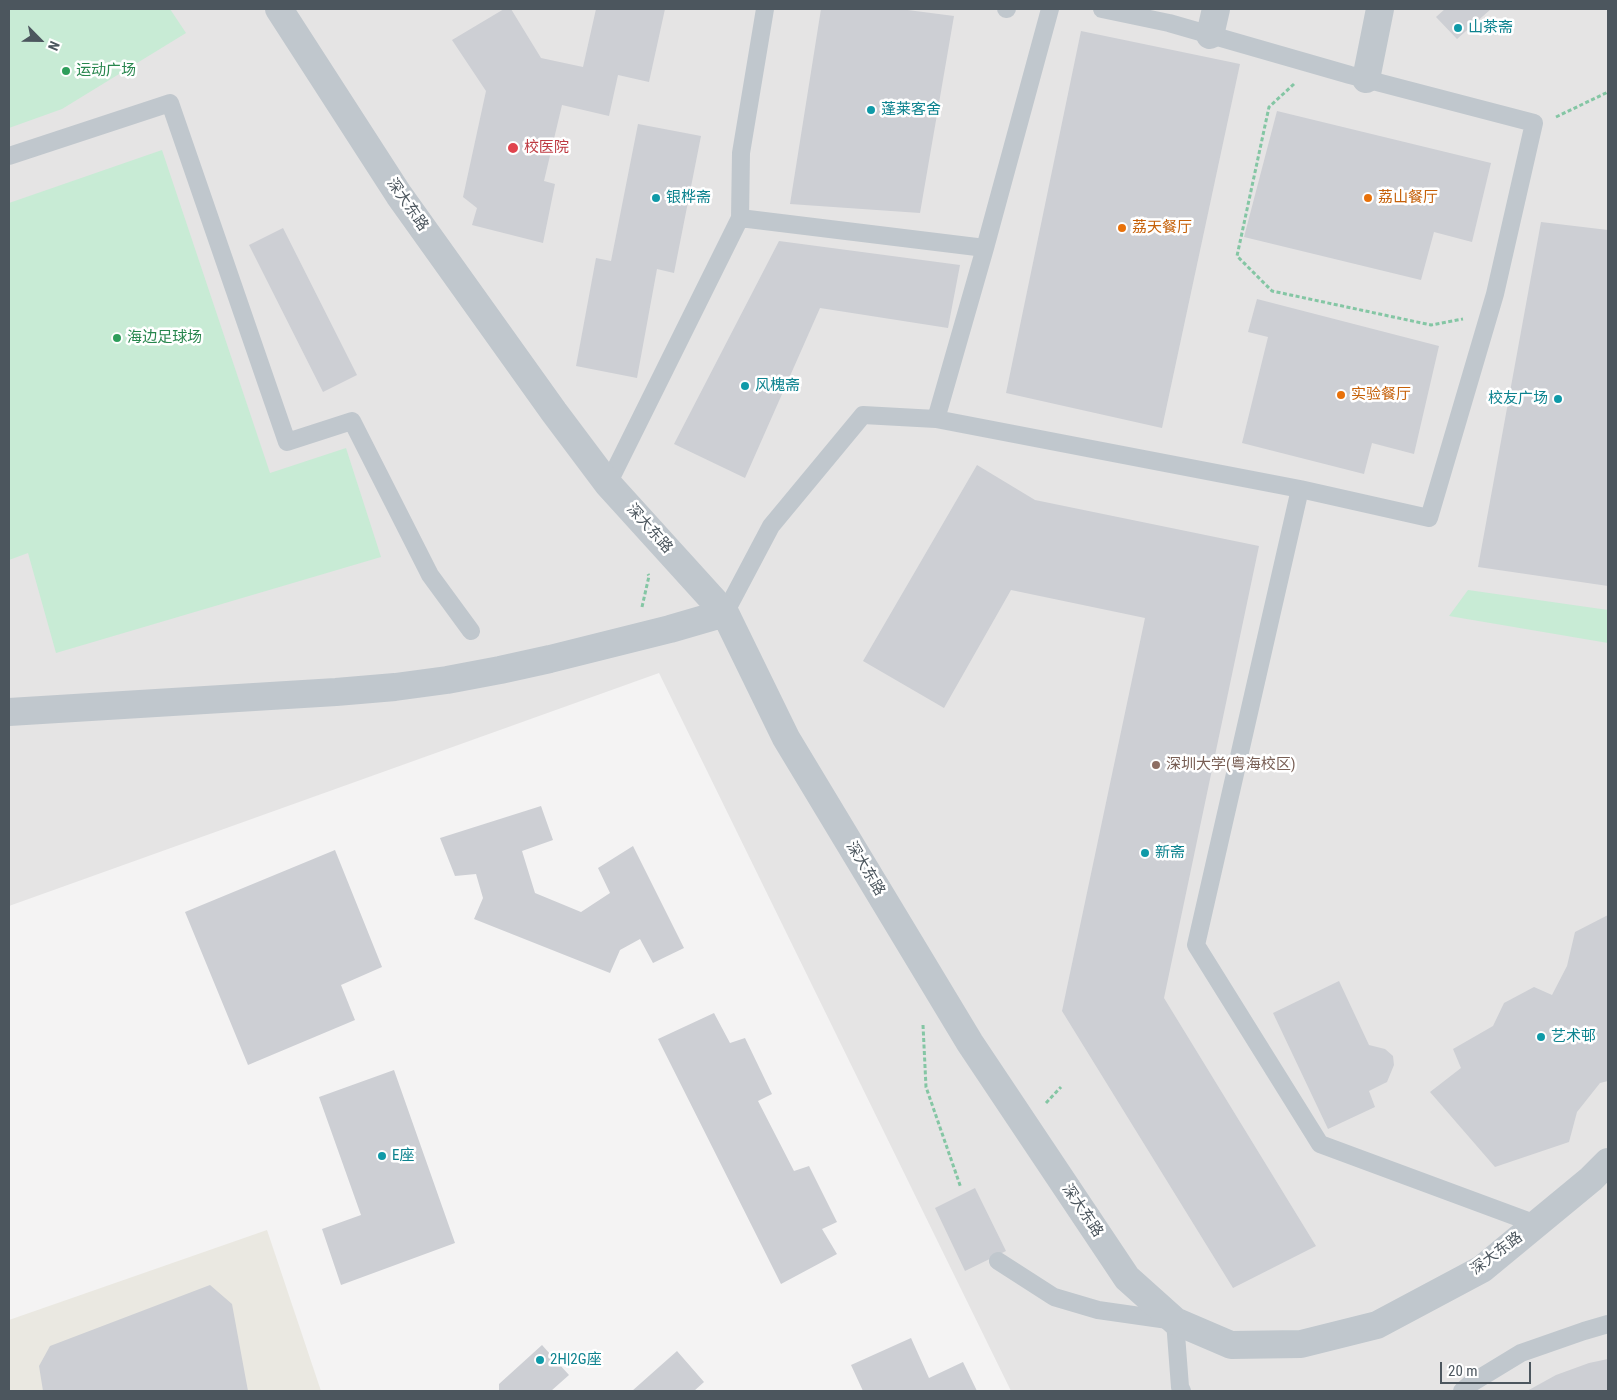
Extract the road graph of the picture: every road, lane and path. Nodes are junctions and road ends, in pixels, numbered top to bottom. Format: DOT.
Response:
graph roads {
  1 [pos="278,9"];
  2 [pos="766,9"];
  3 [pos="1050,9"];
  4 [pos="1102,9"];
  5 [pos="1216,9"];
  6 [pos="1380,9"];
  7 [pos="1210,35"];
  8 [pos="1314,65"];
  9 [pos="1366,80"];
  10 [pos="1608,92"];
  11 [pos="1534,123"];
  12 [pos="9,156"];
  13 [pos="740,218"];
  14 [pos="985,248"];
  15 [pos="1488,314"];
  16 [pos="936,419"];
  17 [pos="608,484"];
  18 [pos="1300,489"];
  19 [pos="725,612"];
  20 [pos="471,631"];
  21 [pos="9,712"];
  22 [pos="923,1019"];
  23 [pos="1608,1162"];
  24 [pos="961,1188"];
  25 [pos="1536,1224"];
  26 [pos="998,1261"];
  27 [pos="1175,1321"];
  28 [pos="1608,1324"];
  29 [pos="1182,1391"];
  30 [pos="1462,1391"];
  1 -- 17 [label="street, 深大东路"];
  2 -- 13 [label="lane"];
  3 -- 14 [label="lane"];
  4 -- 7 [label="lane"];
  5 -- 7 [label="street"];
  6 -- 9 [label="street"];
  7 -- 8 [label="lane"];
  8 -- 9 [label="lane"];
  8 -- 15 [label="path"];
  9 -- 11 [label="lane"];
  10 -- 11 [label="path"];
  11 -- 15 [label="lane"];
  12 -- 20 [label="lane"];
  13 -- 14 [label="lane"];
  13 -- 17 [label="lane"];
  14 -- 16 [label="lane"];
  15 -- 18 [label="lane"];
  16 -- 18 [label="lane"];
  16 -- 19 [label="lane"];
  17 -- 19 [label="street, 深大东路"];
  18 -- 25 [label="lane"];
  19 -- 21 [label="street"];
  19 -- 27 [label="street, 深大东路"];
  22 -- 24 [label="path"];
  23 -- 25 [label="street, 深大东路"];
  25 -- 27 [label="street, 深大东路"];
  26 -- 27 [label="lane"];
  27 -- 29 [label="lane"];
  28 -- 30 [label="lane"];
}
